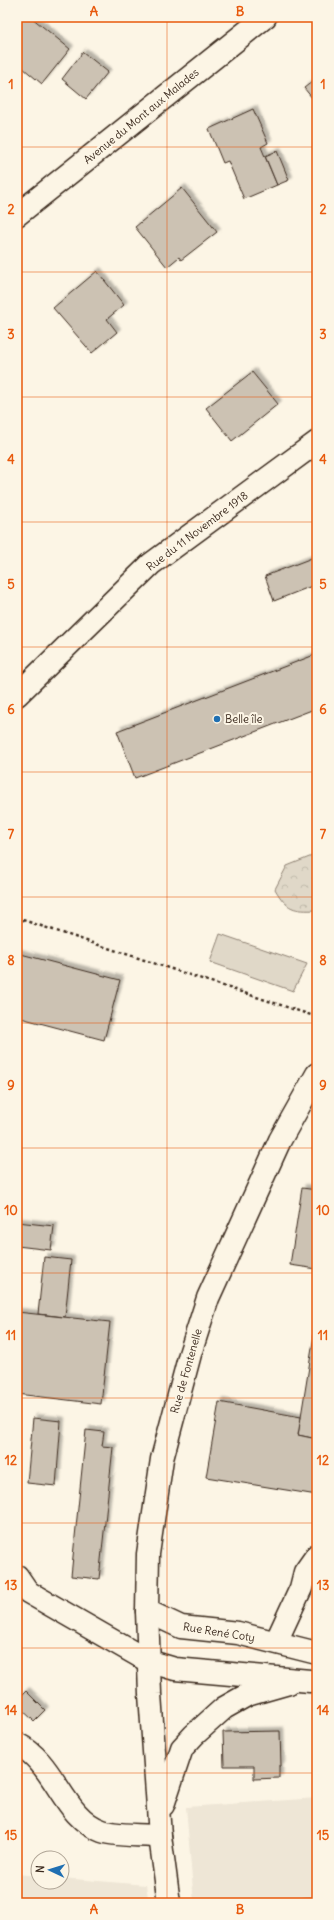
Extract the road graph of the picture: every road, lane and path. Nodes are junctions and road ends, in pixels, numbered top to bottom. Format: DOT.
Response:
graph roads {
  1 [pos="265,17"];
  2 [pos="17,215"];
  3 [pos="317,442"];
  4 [pos="17,695"];
  5 [pos="17,918"];
  6 [pos="317,1017"];
  7 [pos="317,1074"];
  8 [pos="317,1555"];
  9 [pos="17,1576"];
  10 [pos="147,1611"];
  11 [pos="276,1642"];
  12 [pos="317,1653"];
  13 [pos="148,1661"];
  14 [pos="314,1680"];
  15 [pos="17,1744"];
  16 [pos="160,1827"];
  17 [pos="168,1896"];
  1 -- 2 [label="street, Avenue du Mont aux Malades"];
  3 -- 4 [label="street, Rue du 11 Novembre 1918"];
  5 -- 6 [label="path"];
  7 -- 10 [label="street, Rue de Fontenelle"];
  8 -- 11 [label="street"];
  9 -- 13 [label="street"];
  10 -- 11 [label="street, Rue René Coty"];
  10 -- 13 [label="street, Rue de Fontenelle"];
  11 -- 12 [label="street, Rue René Coty"];
  13 -- 14 [label="street"];
  13 -- 16 [label="street, Rue de Fontenelle"];
  14 -- 16 [label="street"];
  15 -- 16 [label="street"];
  16 -- 17 [label="street, Rue de Fontenelle"];
}
